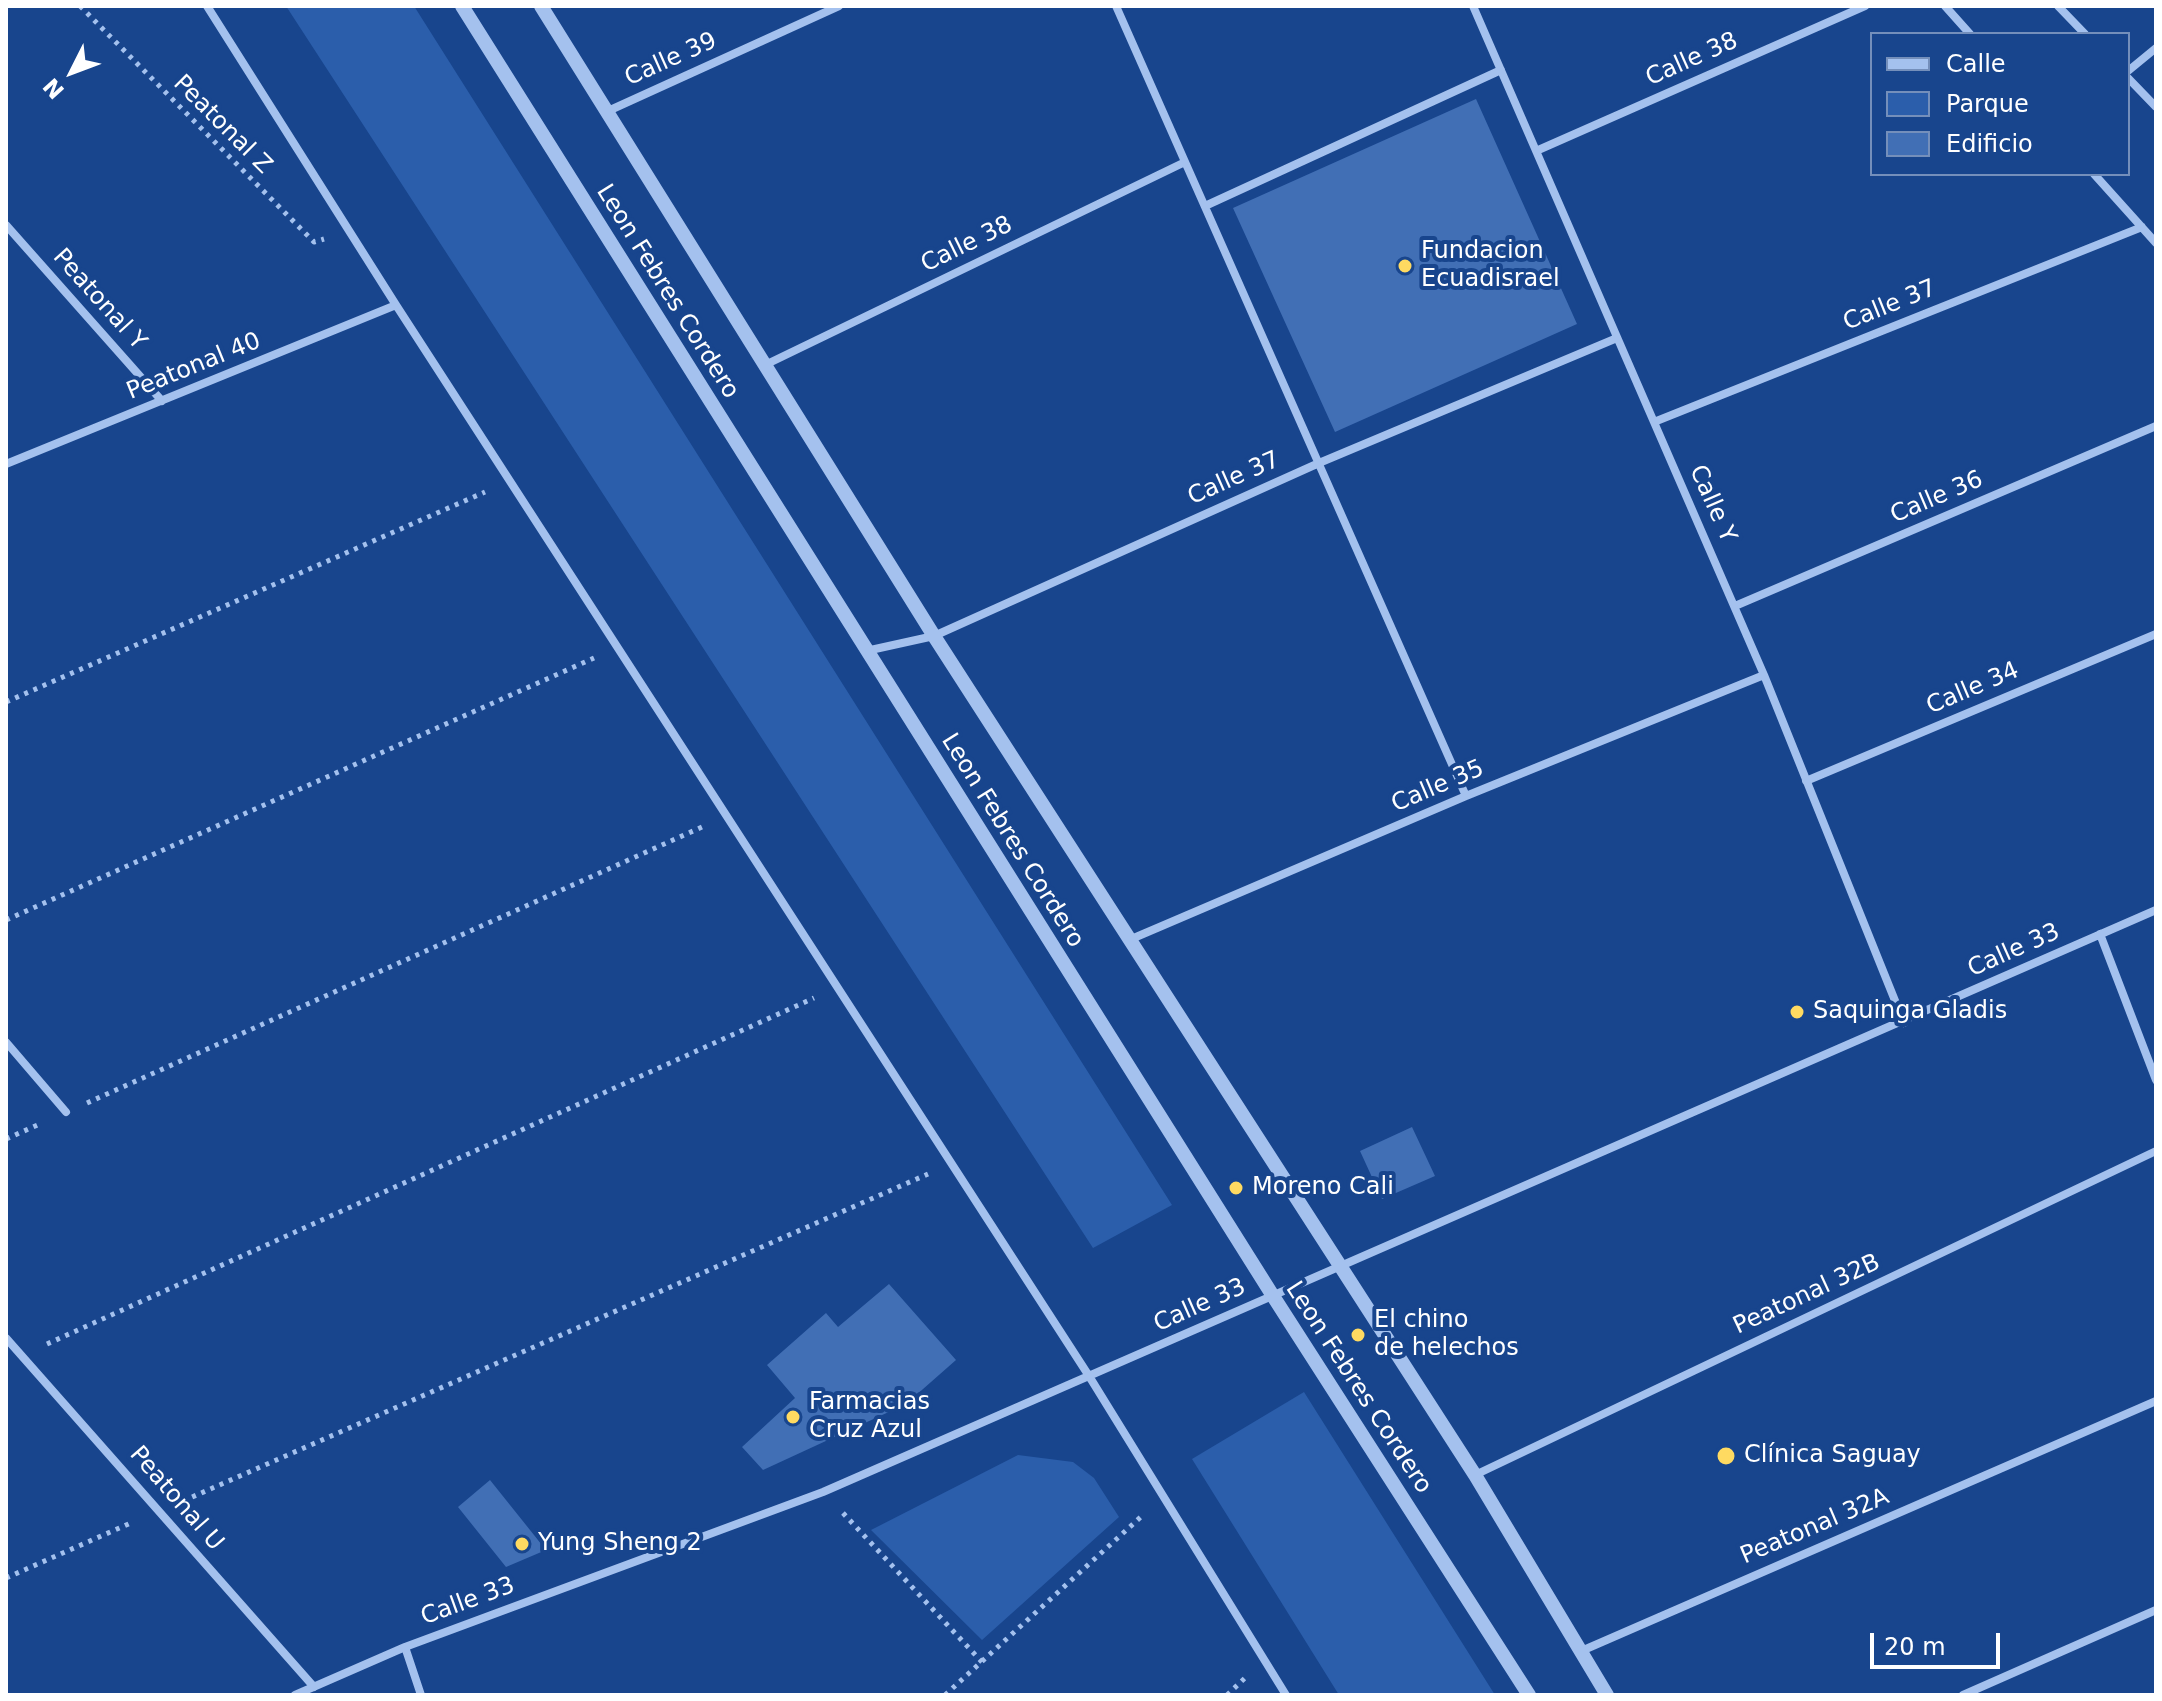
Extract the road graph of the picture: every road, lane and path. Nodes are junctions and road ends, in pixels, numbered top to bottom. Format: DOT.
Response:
graph roads {
  1 [pos="80,6"];
  2 [pos="207,6"];
  3 [pos="462,6"];
  4 [pos="541,6"];
  5 [pos="839,6"];
  6 [pos="1116,6"];
  7 [pos="1473,6"];
  8 [pos="1865,6"];
  9 [pos="1945,6"];
  10 [pos="2058,6"];
  11 [pos="1968,32"];
  12 [pos="2083,32"];
  13 [pos="2156,48"];
  14 [pos="2130,69"];
  15 [pos="1501,70"];
  16 [pos="2130,80"];
  17 [pos="2156,107"];
  18 [pos="608,111"];
  19 [pos="1536,151"];
  20 [pos="1185,162"];
  21 [pos="2096,176"];
  22 [pos="1205,206"];
  23 [pos="6,225"];
  24 [pos="2142,227"];
  25 [pos="350,232"];
  26 [pos="2156,243"];
  27 [pos="396,305"];
  28 [pos="1617,338"];
  29 [pos="767,364"];
  30 [pos="162,401"];
  31 [pos="1654,422"];
  32 [pos="2156,426"];
  33 [pos="1319,463"];
  34 [pos="6,464"];
  35 [pos="510,481"];
  36 [pos="1735,606"];
  37 [pos="2156,634"];
  38 [pos="934,636"];
  39 [pos="617,648"];
  40 [pos="866,651"];
  41 [pos="1764,675"];
  42 [pos="6,702"];
  43 [pos="1806,781"];
  44 [pos="1466,796"];
  45 [pos="726,816"];
  46 [pos="2156,910"];
  47 [pos="6,920"];
  48 [pos="2100,934"];
  49 [pos="1129,940"];
  50 [pos="837,988"];
  51 [pos="1904,1023"];
  52 [pos="6,1042"];
  53 [pos="2156,1080"];
  54 [pos="66,1112"];
  55 [pos="6,1139"];
  56 [pos="2156,1151"];
  57 [pos="951,1164"];
  58 [pos="1342,1266"];
  59 [pos="1273,1296"];
  60 [pos="6,1338"];
  61 [pos="22,1355"];
  62 [pos="1089,1376"];
  63 [pos="2156,1401"];
  64 [pos="1475,1475"];
  65 [pos="823,1492"];
  66 [pos="1163,1498"];
  67 [pos="160,1511"];
  68 [pos="6,1578"];
  69 [pos="2156,1610"];
  70 [pos="405,1647"];
  71 [pos="1579,1652"];
  72 [pos="982,1662"];
  73 [pos="314,1687"];
  74 [pos="295,1695"];
  75 [pos="421,1695"];
  76 [pos="945,1695"];
  77 [pos="1286,1695"];
  78 [pos="1529,1695"];
  79 [pos="1607,1695"];
  80 [pos="1963,1695"];
  1 -- 25 [label="path, Peatonal Z"];
  2 -- 25 [label="street"];
  3 -- 40 [label="street, Leon Febres Cordero"];
  4 -- 18 [label="street, Leon Febres Cordero"];
  5 -- 18 [label="street, Calle 39"];
  6 -- 20 [label="street"];
  7 -- 15 [label="street, Calle Y"];
  8 -- 19 [label="street, Calle 38"];
  9 -- 11 [label="street"];
  10 -- 12 [label="street"];
  13 -- 14 [label="street"];
  15 -- 19 [label="street, Calle Y"];
  15 -- 22 [label="street"];
  16 -- 17 [label="street"];
  18 -- 29 [label="street, Leon Febres Cordero"];
  19 -- 28 [label="street, Calle Y"];
  20 -- 22 [label="street"];
  20 -- 29 [label="street, Calle 38"];
  21 -- 24 [label="street"];
  22 -- 33 [label="street"];
  23 -- 30 [label="street, Peatonal Y"];
  24 -- 26 [label="street"];
  24 -- 31 [label="street, Calle 37"];
  25 -- 27 [label="street"];
  27 -- 30 [label="street, Peatonal 40"];
  27 -- 35 [label="street"];
  28 -- 31 [label="street, Calle Y"];
  28 -- 33 [label="street, Calle 37"];
  29 -- 38 [label="street, Leon Febres Cordero"];
  30 -- 34 [label="street, Peatonal 40"];
  31 -- 36 [label="street, Calle Y"];
  32 -- 36 [label="street, Calle 36"];
  33 -- 38 [label="street, Calle 37"];
  33 -- 44 [label="street"];
  35 -- 39 [label="street"];
  35 -- 42 [label="path"];
  36 -- 41 [label="street, Calle Y"];
  37 -- 43 [label="street, Calle 34"];
  38 -- 40 [label="street, Calle 37"];
  38 -- 49 [label="street, Leon Febres Cordero"];
  39 -- 45 [label="street"];
  39 -- 47 [label="path"];
  40 -- 59 [label="street, Leon Febres Cordero"];
  41 -- 43 [label="street, Calle Y"];
  41 -- 44 [label="street, Calle 35"];
  43 -- 51 [label="street, Calle Y"];
  44 -- 49 [label="street, Calle 35"];
  45 -- 50 [label="street"];
  45 -- 54 [label="path"];
  46 -- 48 [label="street, Calle 33"];
  48 -- 51 [label="street, Calle 33"];
  48 -- 53 [label="street"];
  49 -- 58 [label="street, Leon Febres Cordero"];
  50 -- 57 [label="street"];
  50 -- 61 [label="path"];
  51 -- 58 [label="street, Calle 33"];
  52 -- 54 [label="street"];
  54 -- 55 [label="path"];
  56 -- 64 [label="street, Peatonal 32B"];
  57 -- 62 [label="street"];
  57 -- 67 [label="path"];
  58 -- 59 [label="street, Calle 33"];
  58 -- 64 [label="street, Leon Febres Cordero"];
  59 -- 62 [label="street, Calle 33"];
  59 -- 78 [label="street, Leon Febres Cordero"];
  60 -- 61 [label="street, Peatonal U"];
  61 -- 67 [label="street, Peatonal U"];
  62 -- 65 [label="street, Calle 33"];
  62 -- 66 [label="street"];
  63 -- 71 [label="street, Peatonal 32A"];
  64 -- 71 [label="street, Leon Febres Cordero"];
  65 -- 70 [label="street, Calle 33"];
  65 -- 72 [label="path"];
  66 -- 72 [label="path"];
  66 -- 77 [label="street"];
  67 -- 68 [label="path"];
  67 -- 73 [label="street, Peatonal U"];
  69 -- 80 [label="street"];
  70 -- 73 [label="street, Calle 33"];
  70 -- 75 [label="street"];
  71 -- 79 [label="street, Leon Febres Cordero"];
  72 -- 76 [label="path"];
  73 -- 74 [label="street, Calle 33"];
}
